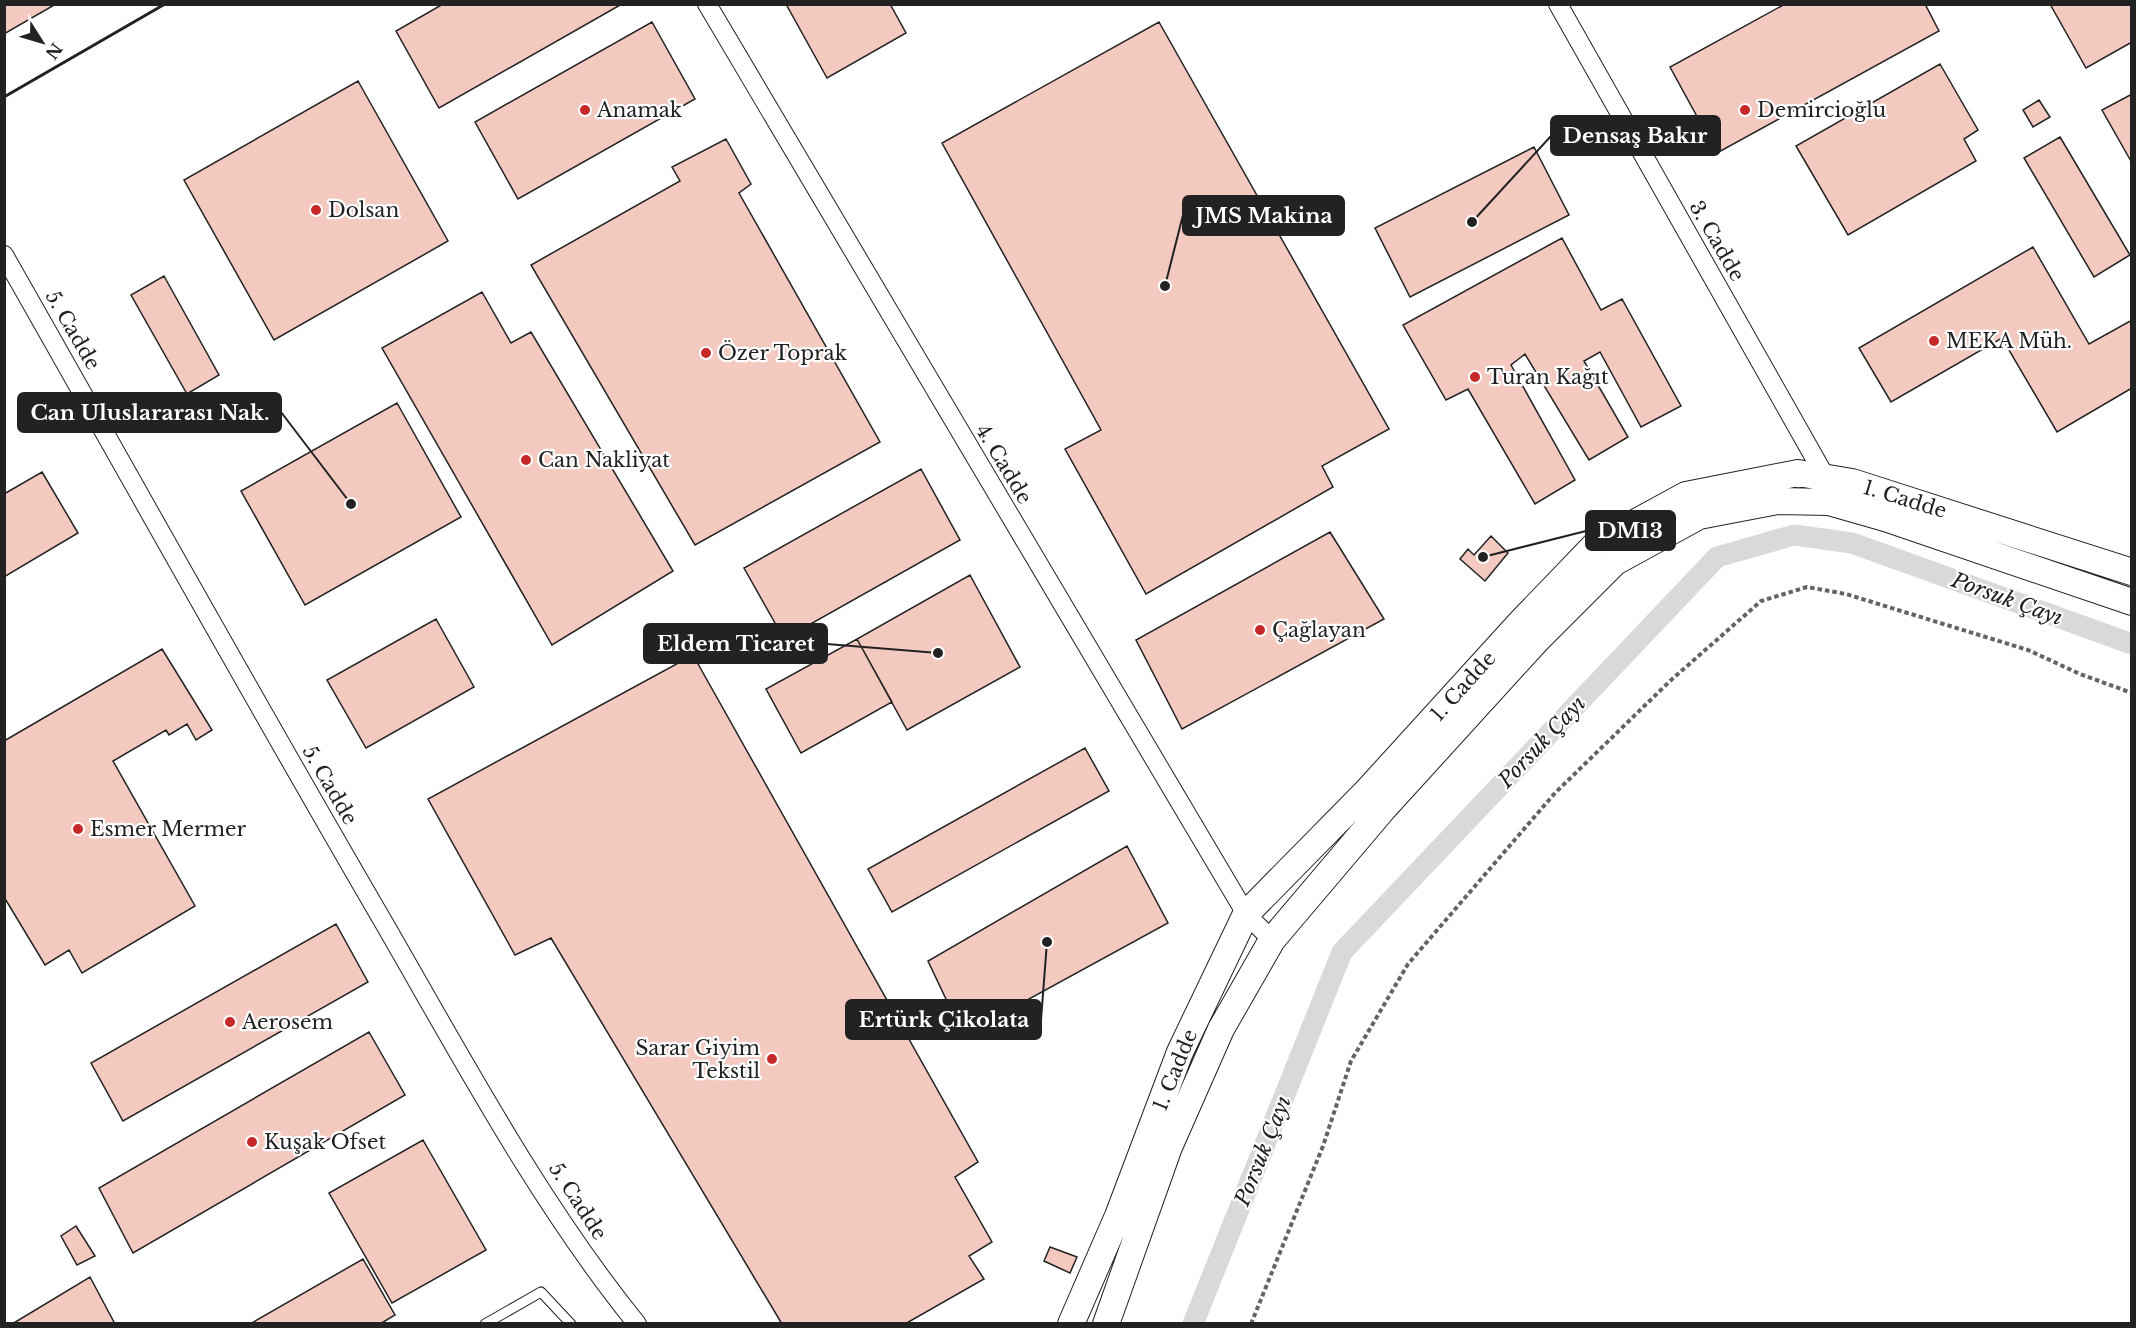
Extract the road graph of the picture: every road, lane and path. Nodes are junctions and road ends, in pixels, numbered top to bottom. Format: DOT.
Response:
graph roads {
  1 [pos="707,4"];
  2 [pos="1558,4"];
  3 [pos="4,255"];
  4 [pos="1828,490"];
  5 [pos="2132,572"];
  6 [pos="2132,602"];
  7 [pos="2132,693"];
  8 [pos="1246,914"];
  9 [pos="1272,940"];
  10 [pos="485,1323"];
  11 [pos="572,1323"];
  12 [pos="637,1323"];
  13 [pos="1071,1323"];
  14 [pos="1106,1323"];
  15 [pos="1251,1323"];
  1 -- 8 [label="street, 4. Cadde"];
  2 -- 4 [label="street, 3. Cadde"];
  3 -- 12 [label="street, 5. Cadde"];
  4 -- 5 [label="street, 1. Cadde"];
  4 -- 6 [label="street, 1. Cadde"];
  4 -- 8 [label="street, 1. Cadde"];
  4 -- 9 [label="street, 1. Cadde"];
  7 -- 15 [label="path"];
  8 -- 9 [label="street, 4. Cadde"];
  8 -- 13 [label="street, 1. Cadde"];
  9 -- 14 [label="street, 1. Cadde"];
  10 -- 11 [label="lane"];
}
